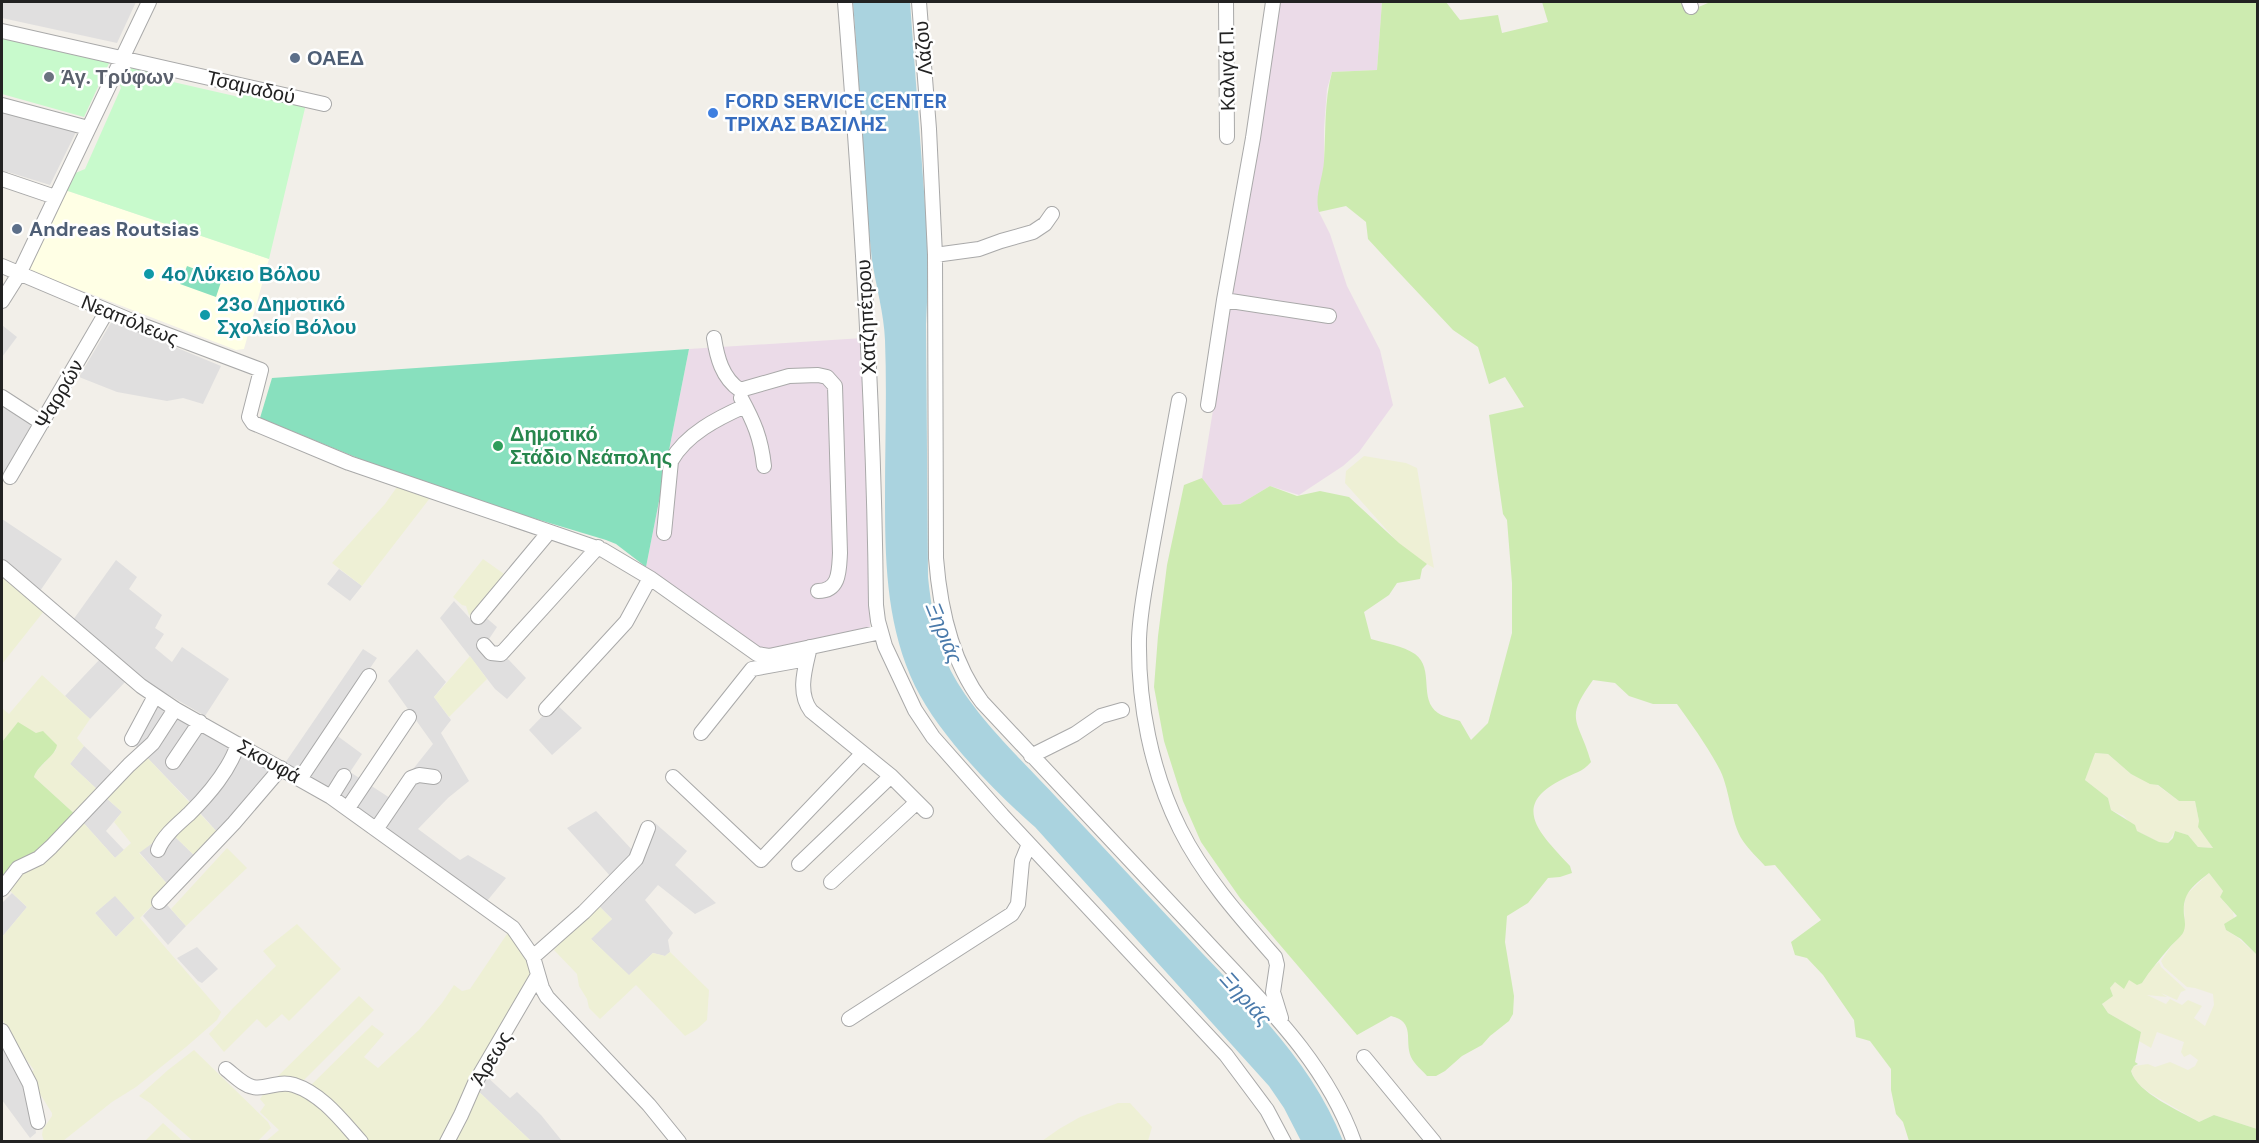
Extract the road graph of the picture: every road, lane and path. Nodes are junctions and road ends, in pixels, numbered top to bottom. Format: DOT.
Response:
graph roads {
  1 [pos="149,2"];
  2 [pos="845,2"];
  3 [pos="919,2"];
  4 [pos="1226,2"];
  5 [pos="1273,2"];
  6 [pos="2,31"];
  7 [pos="121,59"];
  8 [pos="324,104"];
  9 [pos="2,105"];
  10 [pos="88,128"];
  11 [pos="1227,137"];
  12 [pos="2,179"];
  13 [pos="55,197"];
  14 [pos="1052,214"];
  15 [pos="935,255"];
  16 [pos="2,266"];
  17 [pos="19,274"];
  18 [pos="1224,300"];
  19 [pos="2,301"];
  20 [pos="107,311"];
  21 [pos="1329,316"];
  22 [pos="714,338"];
  23 [pos="737,388"];
  24 [pos="2,397"];
  25 [pos="1179,400"];
  26 [pos="1208,405"];
  27 [pos="746,406"];
  28 [pos="42,423"];
  29 [pos="764,466"];
  30 [pos="10,477"];
  31 [pos="549,532"];
  32 [pos="664,533"];
  33 [pos="598,547"];
  34 [pos="2,567"];
  35 [pos="650,578"];
  36 [pos="818,591"];
  37 [pos="478,617"];
  38 [pos="880,632"];
  39 [pos="484,645"];
  40 [pos="809,653"];
  41 [pos="369,676"];
  42 [pos="155,696"];
  43 [pos="175,709"];
  44 [pos="546,709"];
  45 [pos="1122,710"];
  46 [pos="409,717"];
  47 [pos="200,722"];
  48 [pos="701,733"];
  49 [pos="132,739"];
  50 [pos="238,744"];
  51 [pos="862,754"];
  52 [pos="1031,756"];
  53 [pos="173,762"];
  54 [pos="281,768"];
  55 [pos="344,776"];
  56 [pos="891,776"];
  57 [pos="434,777"];
  58 [pos="673,777"];
  59 [pos="300,779"];
  60 [pos="331,797"];
  61 [pos="348,808"];
  62 [pos="377,828"];
  63 [pos="648,828"];
  64 [pos="1029,844"];
  65 [pos="158,850"];
  66 [pos="799,864"];
  67 [pos="831,882"];
  68 [pos="2,889"];
  69 [pos="159,902"];
  70 [pos="533,957"];
  71 [pos="538,975"];
  72 [pos="849,1019"];
  73 [pos="1284,1025"];
  74 [pos="2,1031"];
  75 [pos="1364,1057"];
  76 [pos="226,1069"];
  77 [pos="38,1122"];
  78 [pos="361,1142"];
  79 [pos="447,1142"];
  80 [pos="679,1142"];
  81 [pos="1284,1142"];
  82 [pos="1354,1142"];
  83 [pos="1434,1142"];
  1 -- 7 [label="street"];
  2 -- 38 [label="street, Χατζηπέτρου"];
  3 -- 15 [label="street, Λάζου"];
  4 -- 11 [label="street, Καλιγά Π."];
  5 -- 18 [label="street"];
  6 -- 7 [label="street, Τσαμαδού"];
  7 -- 8 [label="street, Τσαμαδού"];
  7 -- 10 [label="street"];
  9 -- 10 [label="street"];
  10 -- 13 [label="street"];
  12 -- 13 [label="street"];
  13 -- 17 [label="street"];
  14 -- 15 [label="street"];
  15 -- 52 [label="street, Λάζου"];
  16 -- 17 [label="street, Νεαπόλεως"];
  17 -- 19 [label="street"];
  17 -- 20 [label="street, Νεαπόλεως"];
  18 -- 21 [label="street"];
  18 -- 26 [label="street"];
  20 -- 28 [label="street, Ψαρρών"];
  20 -- 31 [label="street, Νεαπόλεως"];
  22 -- 23 [label="street"];
  23 -- 27 [label="street"];
  23 -- 36 [label="street"];
  24 -- 28 [label="street"];
  25 -- 73 [label="street"];
  27 -- 29 [label="street"];
  27 -- 32 [label="street"];
  28 -- 30 [label="street, Ψαρρών"];
  31 -- 33 [label="street"];
  31 -- 37 [label="street"];
  33 -- 35 [label="street"];
  33 -- 39 [label="street"];
  34 -- 42 [label="street, Σκουφά"];
  35 -- 40 [label="street"];
  35 -- 44 [label="street"];
  38 -- 40 [label="street"];
  38 -- 64 [label="street, Χατζηπέτρου"];
  40 -- 48 [label="street"];
  40 -- 51 [label="street"];
  41 -- 59 [label="street"];
  42 -- 43 [label="street, Σκουφά"];
  42 -- 49 [label="street"];
  43 -- 47 [label="street, Σκουφά"];
  43 -- 68 [label="street"];
  45 -- 52 [label="street"];
  46 -- 61 [label="street"];
  47 -- 50 [label="street, Σκουφά"];
  47 -- 53 [label="street"];
  50 -- 54 [label="street, Σκουφά"];
  50 -- 65 [label="street"];
  51 -- 56 [label="street"];
  51 -- 58 [label="street"];
  52 -- 73 [label="street, Λάζου"];
  54 -- 59 [label="street, Σκουφά"];
  54 -- 69 [label="street"];
  55 -- 60 [label="street"];
  56 -- 66 [label="street"];
  56 -- 67 [label="street"];
  57 -- 62 [label="street"];
  59 -- 60 [label="street, Σκουφά"];
  60 -- 61 [label="street, Σκουφά"];
  61 -- 62 [label="street, Σκουφά"];
  62 -- 70 [label="street, Σκουφά"];
  63 -- 70 [label="street"];
  64 -- 72 [label="street"];
  64 -- 81 [label="street, Χατζηπέτρου"];
  70 -- 71 [label="street, Σκουφά"];
  71 -- 79 [label="street, Άρεως"];
  71 -- 80 [label="street, Σκουφά"];
  73 -- 82 [label="street, Λάζου"];
  74 -- 77 [label="street"];
  75 -- 83 [label="street"];
  76 -- 78 [label="street"];
}
